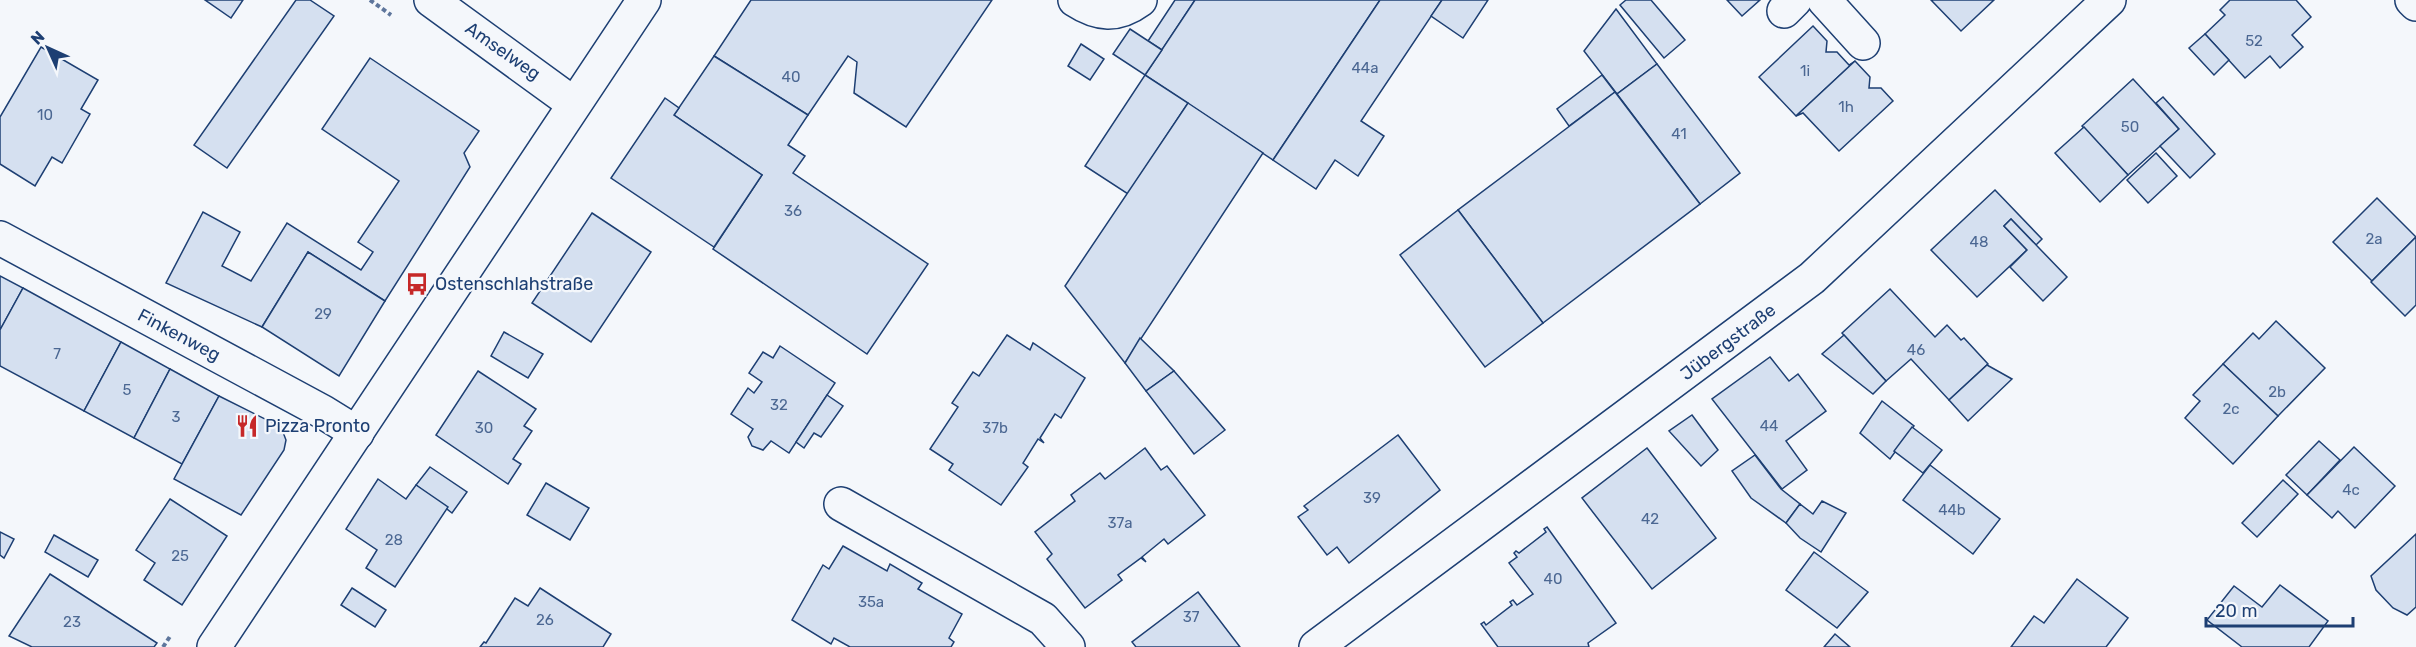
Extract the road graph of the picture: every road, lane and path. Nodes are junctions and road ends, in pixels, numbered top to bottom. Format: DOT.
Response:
graph roads {
  1 [pos="431,0"];
  2 [pos="644,0"];
  3 [pos="1075,0"];
  4 [pos="1140,0"];
  5 [pos="1824,0"];
  6 [pos="2109,0"];
  7 [pos="2412,0"];
  8 [pos="2416,4"];
  9 [pos="1863,43"];
  10 [pos="574,104"];
  11 [pos="0,238"];
  12 [pos="357,433"];
  13 [pos="841,504"];
  14 [pos="214,647"];
  15 [pos="1068,647"];
  16 [pos="1316,647"];
  1 -- 10 [label="street, Amselweg"];
  2 -- 10 [label="street"];
  3 -- 4 [label="street"];
  5 -- 9 [label="street"];
  6 -- 16 [label="street, Jübergstraße"];
  7 -- 8 [label="street"];
  10 -- 12 [label="street"];
  11 -- 12 [label="street, Finkenweg"];
  12 -- 14 [label="street"];
  13 -- 15 [label="street"];
}
